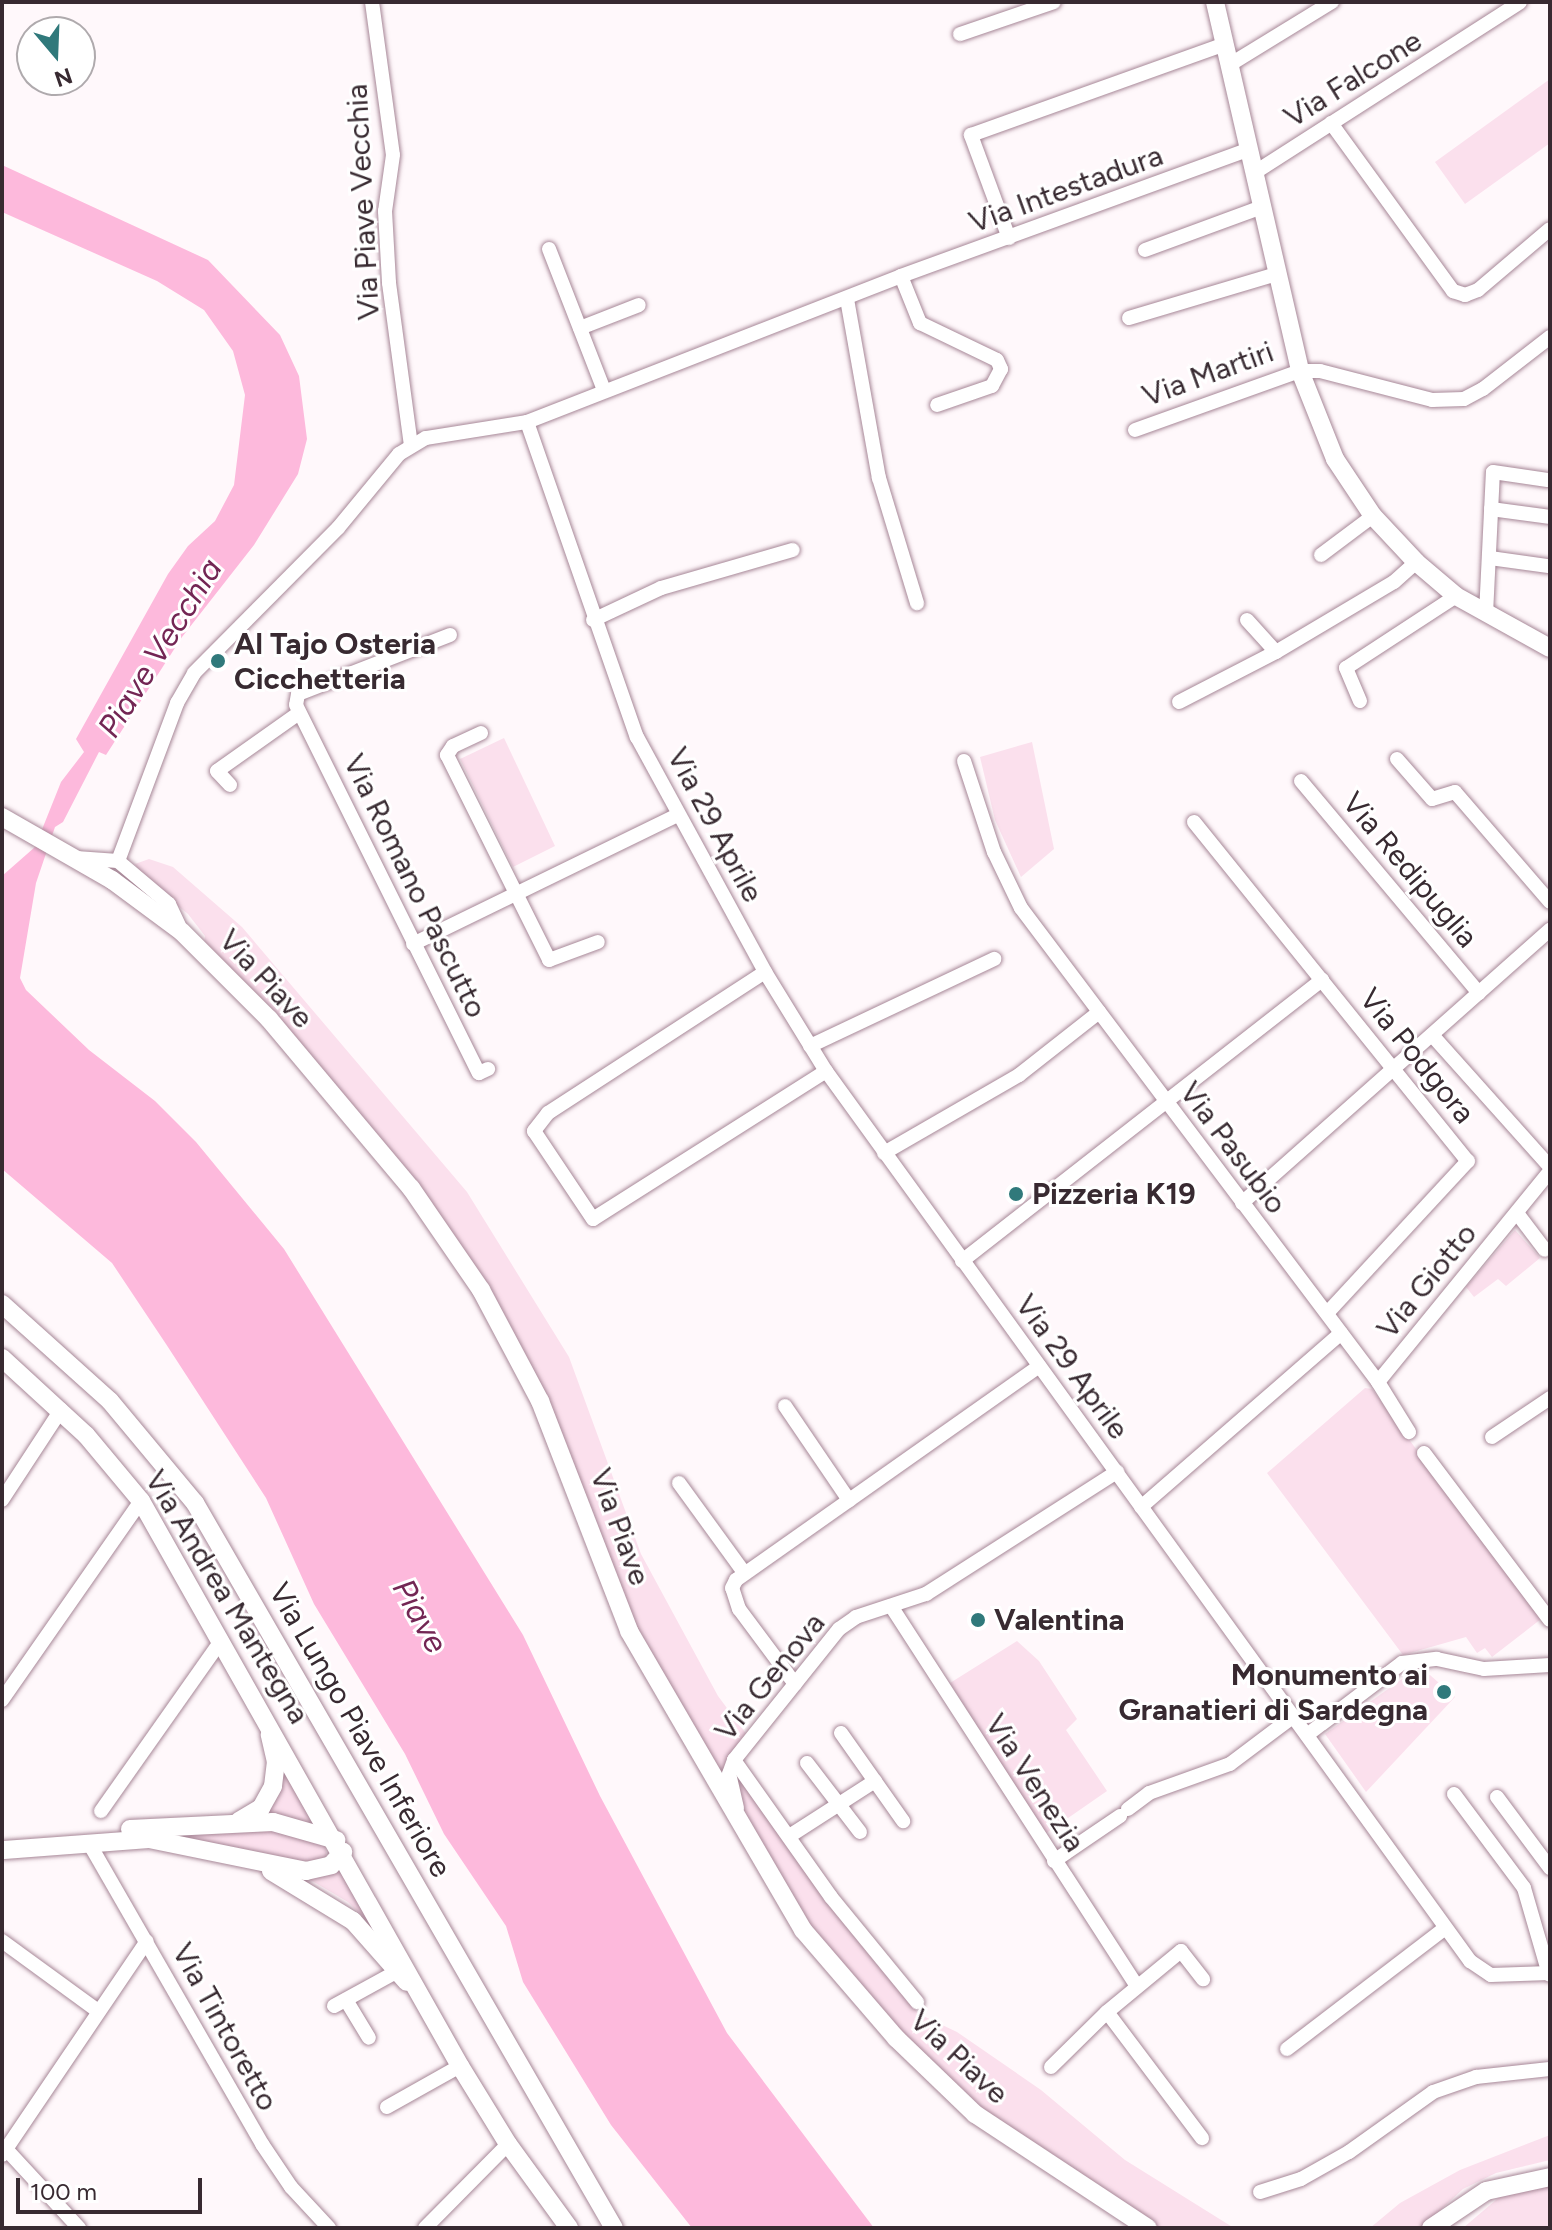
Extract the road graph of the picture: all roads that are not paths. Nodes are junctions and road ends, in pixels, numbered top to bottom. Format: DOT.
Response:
graph roads {
  1 [pos="372,2"];
  2 [pos="1054,2"];
  3 [pos="1215,2"];
  4 [pos="1332,2"];
  5 [pos="1520,2"];
  6 [pos="960,34"];
  7 [pos="1225,44"];
  8 [pos="1229,65"];
  9 [pos="1331,123"];
  10 [pos="1248,150"];
  11 [pos="1254,173"];
  12 [pos="1262,207"];
  13 [pos="1550,229"];
  14 [pos="1009,238"];
  15 [pos="549,249"];
  16 [pos="1145,250"];
  17 [pos="1277,274"];
  18 [pos="901,276"];
  19 [pos="847,299"];
  20 [pos="639,305"];
  21 [pos="1129,318"];
  22 [pos="580,328"];
  23 [pos="1548,343"];
  24 [pos="1300,371"];
  25 [pos="604,390"];
  26 [pos="937,405"];
  27 [pos="527,422"];
  28 [pos="1135,430"];
  29 [pos="411,446"];
  30 [pos="1547,480"];
  31 [pos="1491,509"];
  32 [pos="1373,516"];
  33 [pos="1550,517"];
  34 [pos="793,550"];
  35 [pos="1321,555"];
  36 [pos="1490,558"];
  37 [pos="1416,562"];
  38 [pos="1548,566"];
  39 [pos="1456,596"];
  40 [pos="917,603"];
  41 [pos="1486,614"];
  42 [pos="593,620"];
  43 [pos="1247,620"];
  44 [pos="450,635"];
  45 [pos="1550,648"];
  46 [pos="1276,652"];
  47 [pos="1360,701"];
  48 [pos="1179,702"];
  49 [pos="299,713"];
  50 [pos="481,733"];
  51 [pos="1397,759"];
  52 [pos="964,761"];
  53 [pos="1301,781"];
  54 [pos="230,785"];
  55 [pos="678,815"];
  56 [pos="2,817"];
  57 [pos="1194,822"];
  58 [pos="76,858"];
  59 [pos="118,861"];
  60 [pos="516,895"];
  61 [pos="1550,902"];
  62 [pos="1550,930"];
  63 [pos="182,932"];
  64 [pos="598,942"];
  65 [pos="413,944"];
  66 [pos="994,959"];
  67 [pos="765,972"];
  68 [pos="1322,980"];
  69 [pos="1479,993"];
  70 [pos="1099,1012"];
  71 [pos="1432,1035"];
  72 [pos="810,1046"];
  73 [pos="1392,1068"];
  74 [pos="488,1069"];
  75 [pos="826,1071"];
  76 [pos="1168,1105"];
  77 [pos="884,1153"];
  78 [pos="1550,1169"];
  79 [pos="1242,1203"];
  80 [pos="1517,1213"];
  81 [pos="1545,1250"];
  82 [pos="962,1261"];
  83 [pos="2,1304"];
  84 [pos="1327,1313"];
  85 [pos="1341,1333"];
  86 [pos="2,1358"];
  87 [pos="1039,1366"];
  88 [pos="1378,1382"];
  89 [pos="1550,1398"];
  90 [pos="785,1406"];
  91 [pos="61,1410"];
  92 [pos="1409,1432"];
  93 [pos="1492,1437"];
  94 [pos="1424,1453"];
  95 [pos="1117,1472"];
  96 [pos="679,1483"];
  97 [pos="2,1500"];
  98 [pos="849,1500"];
  99 [pos="141,1501"];
  100 [pos="1141,1507"];
  101 [pos="743,1571"];
  102 [pos="891,1606"];
  103 [pos="1550,1620"];
  104 [pos="221,1641"];
  105 [pos="1550,1665"];
  106 [pos="795,1684"];
  107 [pos="2,1700"];
  108 [pos="262,1714"];
  109 [pos="1294,1716"];
  110 [pos="841,1733"];
  111 [pos="1307,1735"];
  112 [pos="734,1760"];
  113 [pos="807,1763"];
  114 [pos="875,1781"];
  115 [pos="1454,1794"];
  116 [pos="1497,1797"];
  117 [pos="836,1802"];
  118 [pos="101,1811"];
  119 [pos="903,1821"];
  120 [pos="234,1823"];
  121 [pos="860,1832"];
  122 [pos="742,1834"];
  123 [pos="791,1835"];
  124 [pos="89,1843"];
  125 [pos="340,1846"];
  126 [pos="3,1850"];
  127 [pos="227,1854"];
  128 [pos="1054,1861"];
  129 [pos="1550,1868"];
  130 [pos="1445,1928"];
  131 [pos="2,1941"];
  132 [pos="147,1941"];
  133 [pos="398,1971"];
  134 [pos="1549,1974"];
  135 [pos="1203,1979"];
  136 [pos="1137,1986"];
  137 [pos="917,2002"];
  138 [pos="428,2008"];
  139 [pos="98,2011"];
  140 [pos="1107,2012"];
  141 [pos="369,2038"];
  142 [pos="1287,2049"];
  143 [pos="460,2066"];
  144 [pos="1051,2067"];
  145 [pos="1550,2069"];
  146 [pos="387,2107"];
  147 [pos="1202,2138"];
  148 [pos="508,2144"];
  149 [pos="4,2152"];
  150 [pos="1550,2177"];
  151 [pos="1260,2192"];
  152 [pos="1469,2201"];
  153 [pos="427,2227"];
  154 [pos="79,2228"];
  155 [pos="329,2228"];
  156 [pos="569,2228"];
  157 [pos="614,2228"];
  158 [pos="1148,2228"];
  159 [pos="1431,2228"];
  160 [pos="1449,2228"];
  1 -- 29 [label="street, Via Piave Vecchia"];
  2 -- 6 [label="street"];
  3 -- 7 [label="main road, Via Martiri"];
  4 -- 8 [label="street"];
  5 -- 9 [label="street, Via Falcone"];
  7 -- 8 [label="main road, Via Martiri"];
  7 -- 14 [label="street"];
  8 -- 10 [label="main road, Via Martiri"];
  9 -- 11 [label="street, Via Falcone"];
  9 -- 13 [label="street"];
  10 -- 11 [label="main road, Via Martiri"];
  10 -- 14 [label="street, Via Intestadura"];
  11 -- 12 [label="main road, Via Martiri"];
  12 -- 16 [label="street"];
  12 -- 17 [label="main road, Via Martiri"];
  14 -- 18 [label="street, Via Intestadura"];
  15 -- 22 [label="street"];
  17 -- 21 [label="street"];
  17 -- 24 [label="main road, Via Martiri"];
  18 -- 19 [label="street, Via Intestadura"];
  18 -- 26 [label="street"];
  19 -- 25 [label="street, Via Intestadura"];
  19 -- 40 [label="street"];
  20 -- 22 [label="street"];
  22 -- 25 [label="street"];
  23 -- 24 [label="street"];
  24 -- 28 [label="street, Via Martiri"];
  24 -- 32 [label="main road, Via Martiri"];
  25 -- 27 [label="street, Via Intestadura"];
  27 -- 29 [label="street, Via Intestadura"];
  27 -- 42 [label="street, Via 29 Aprile"];
  29 -- 59 [label="street, Via Intestadura"];
  30 -- 31 [label="street"];
  31 -- 33 [label="street"];
  31 -- 36 [label="street"];
  32 -- 35 [label="street"];
  32 -- 37 [label="main road, Via Martiri"];
  34 -- 42 [label="street"];
  36 -- 38 [label="street"];
  36 -- 41 [label="street"];
  37 -- 39 [label="main road, Via Martiri"];
  37 -- 46 [label="street"];
  39 -- 41 [label="main road, Via Martiri"];
  39 -- 47 [label="street"];
  41 -- 45 [label="main road, Via Martiri"];
  42 -- 55 [label="street, Via 29 Aprile"];
  43 -- 46 [label="street"];
  44 -- 49 [label="street"];
  46 -- 48 [label="street"];
  49 -- 54 [label="street"];
  49 -- 65 [label="street, Via Romano Pascutto"];
  50 -- 60 [label="street"];
  51 -- 61 [label="street"];
  52 -- 70 [label="street, Via Pasubio"];
  53 -- 69 [label="street, Via Redipuglia"];
  55 -- 60 [label="street"];
  55 -- 67 [label="street, Via 29 Aprile"];
  56 -- 58 [label="main road, Via Piave"];
  57 -- 68 [label="street, Via Podgora"];
  58 -- 59 [label="street"];
  58 -- 63 [label="main road, Via Piave"];
  59 -- 63 [label="street"];
  60 -- 64 [label="street"];
  60 -- 65 [label="street"];
  62 -- 69 [label="street"];
  63 -- 122 [label="main road, Via Piave"];
  65 -- 74 [label="street, Via Romano Pascutto"];
  66 -- 72 [label="street"];
  67 -- 72 [label="street, Via 29 Aprile"];
  67 -- 75 [label="street"];
  68 -- 73 [label="street, Via Podgora"];
  68 -- 76 [label="street"];
  69 -- 71 [label="street"];
  70 -- 76 [label="street, Via Pasubio"];
  70 -- 77 [label="street"];
  71 -- 73 [label="street"];
  71 -- 78 [label="street"];
  72 -- 75 [label="street, Via 29 Aprile"];
  73 -- 79 [label="street"];
  73 -- 84 [label="street, Via Podgora"];
  75 -- 77 [label="street, Via 29 Aprile"];
  76 -- 79 [label="street, Via Pasubio"];
  76 -- 82 [label="street"];
  77 -- 82 [label="street, Via 29 Aprile"];
  78 -- 80 [label="street, Via Giotto"];
  79 -- 84 [label="street, Via Pasubio"];
  80 -- 81 [label="street, Via Giotto"];
  80 -- 88 [label="street, Via Giotto"];
  82 -- 87 [label="street, Via 29 Aprile"];
  83 -- 157 [label="main road, Via Lungo Piave Inferiore"];
  84 -- 85 [label="street, Via Pasubio"];
  85 -- 88 [label="street, Via Giotto"];
  85 -- 100 [label="street"];
  86 -- 91 [label="main road, Via Andrea Mantegna"];
  87 -- 95 [label="street, Via 29 Aprile"];
  87 -- 98 [label="street"];
  88 -- 92 [label="street, Via Giotto"];
  89 -- 93 [label="street"];
  90 -- 98 [label="street"];
  91 -- 97 [label="street"];
  91 -- 99 [label="main road, Via Andrea Mantegna"];
  94 -- 103 [label="street"];
  95 -- 100 [label="street, Via 29 Aprile"];
  95 -- 102 [label="street, Via Genova"];
  96 -- 101 [label="street"];
  98 -- 101 [label="street"];
  99 -- 104 [label="main road, Via Andrea Mantegna"];
  99 -- 107 [label="street"];
  100 -- 109 [label="street, Via 29 Aprile"];
  101 -- 106 [label="street"];
  102 -- 106 [label="street, Via Genova"];
  102 -- 128 [label="street, Via Venezia"];
  104 -- 108 [label="main road, Via Andrea Mantegna"];
  104 -- 118 [label="street"];
  105 -- 111 [label="street"];
  106 -- 112 [label="street, Via Genova"];
  108 -- 120 [label="main road"];
  108 -- 125 [label="main road, Via Andrea Mantegna"];
  109 -- 111 [label="street, Via 29 Aprile"];
  109 -- 128 [label="street"];
  110 -- 114 [label="street"];
  111 -- 130 [label="street, Via 29 Aprile"];
  112 -- 122 [label="street, Via Genova"];
  112 -- 123 [label="street"];
  113 -- 117 [label="street"];
  114 -- 117 [label="street"];
  114 -- 119 [label="street"];
  115 -- 134 [label="street"];
  116 -- 129 [label="street"];
  117 -- 121 [label="street"];
  117 -- 123 [label="street"];
  120 -- 125 [label="main road"];
  120 -- 126 [label="main road"];
  122 -- 158 [label="main road, Via Piave"];
  123 -- 137 [label="street"];
  124 -- 126 [label="main road"];
  124 -- 127 [label="main road"];
  124 -- 132 [label="street, Via Tintoretto"];
  125 -- 127 [label="main road"];
  125 -- 138 [label="main road, Via Andrea Mantegna"];
  127 -- 133 [label="main road"];
  128 -- 136 [label="street, Via Venezia"];
  130 -- 134 [label="street, Via 29 Aprile"];
  130 -- 142 [label="street"];
  131 -- 139 [label="street"];
  132 -- 139 [label="street"];
  132 -- 155 [label="street, Via Tintoretto"];
  133 -- 138 [label="main road"];
  133 -- 141 [label="street"];
  135 -- 136 [label="street"];
  136 -- 140 [label="street"];
  138 -- 143 [label="main road"];
  139 -- 149 [label="street"];
  140 -- 144 [label="street"];
  140 -- 147 [label="street"];
  143 -- 146 [label="street"];
  143 -- 148 [label="main road"];
  145 -- 151 [label="street"];
  148 -- 153 [label="street"];
  148 -- 156 [label="main road"];
  149 -- 154 [label="street"];
  150 -- 152 [label="main road"];
  152 -- 159 [label="main road"];
  152 -- 160 [label="main road"];
}
